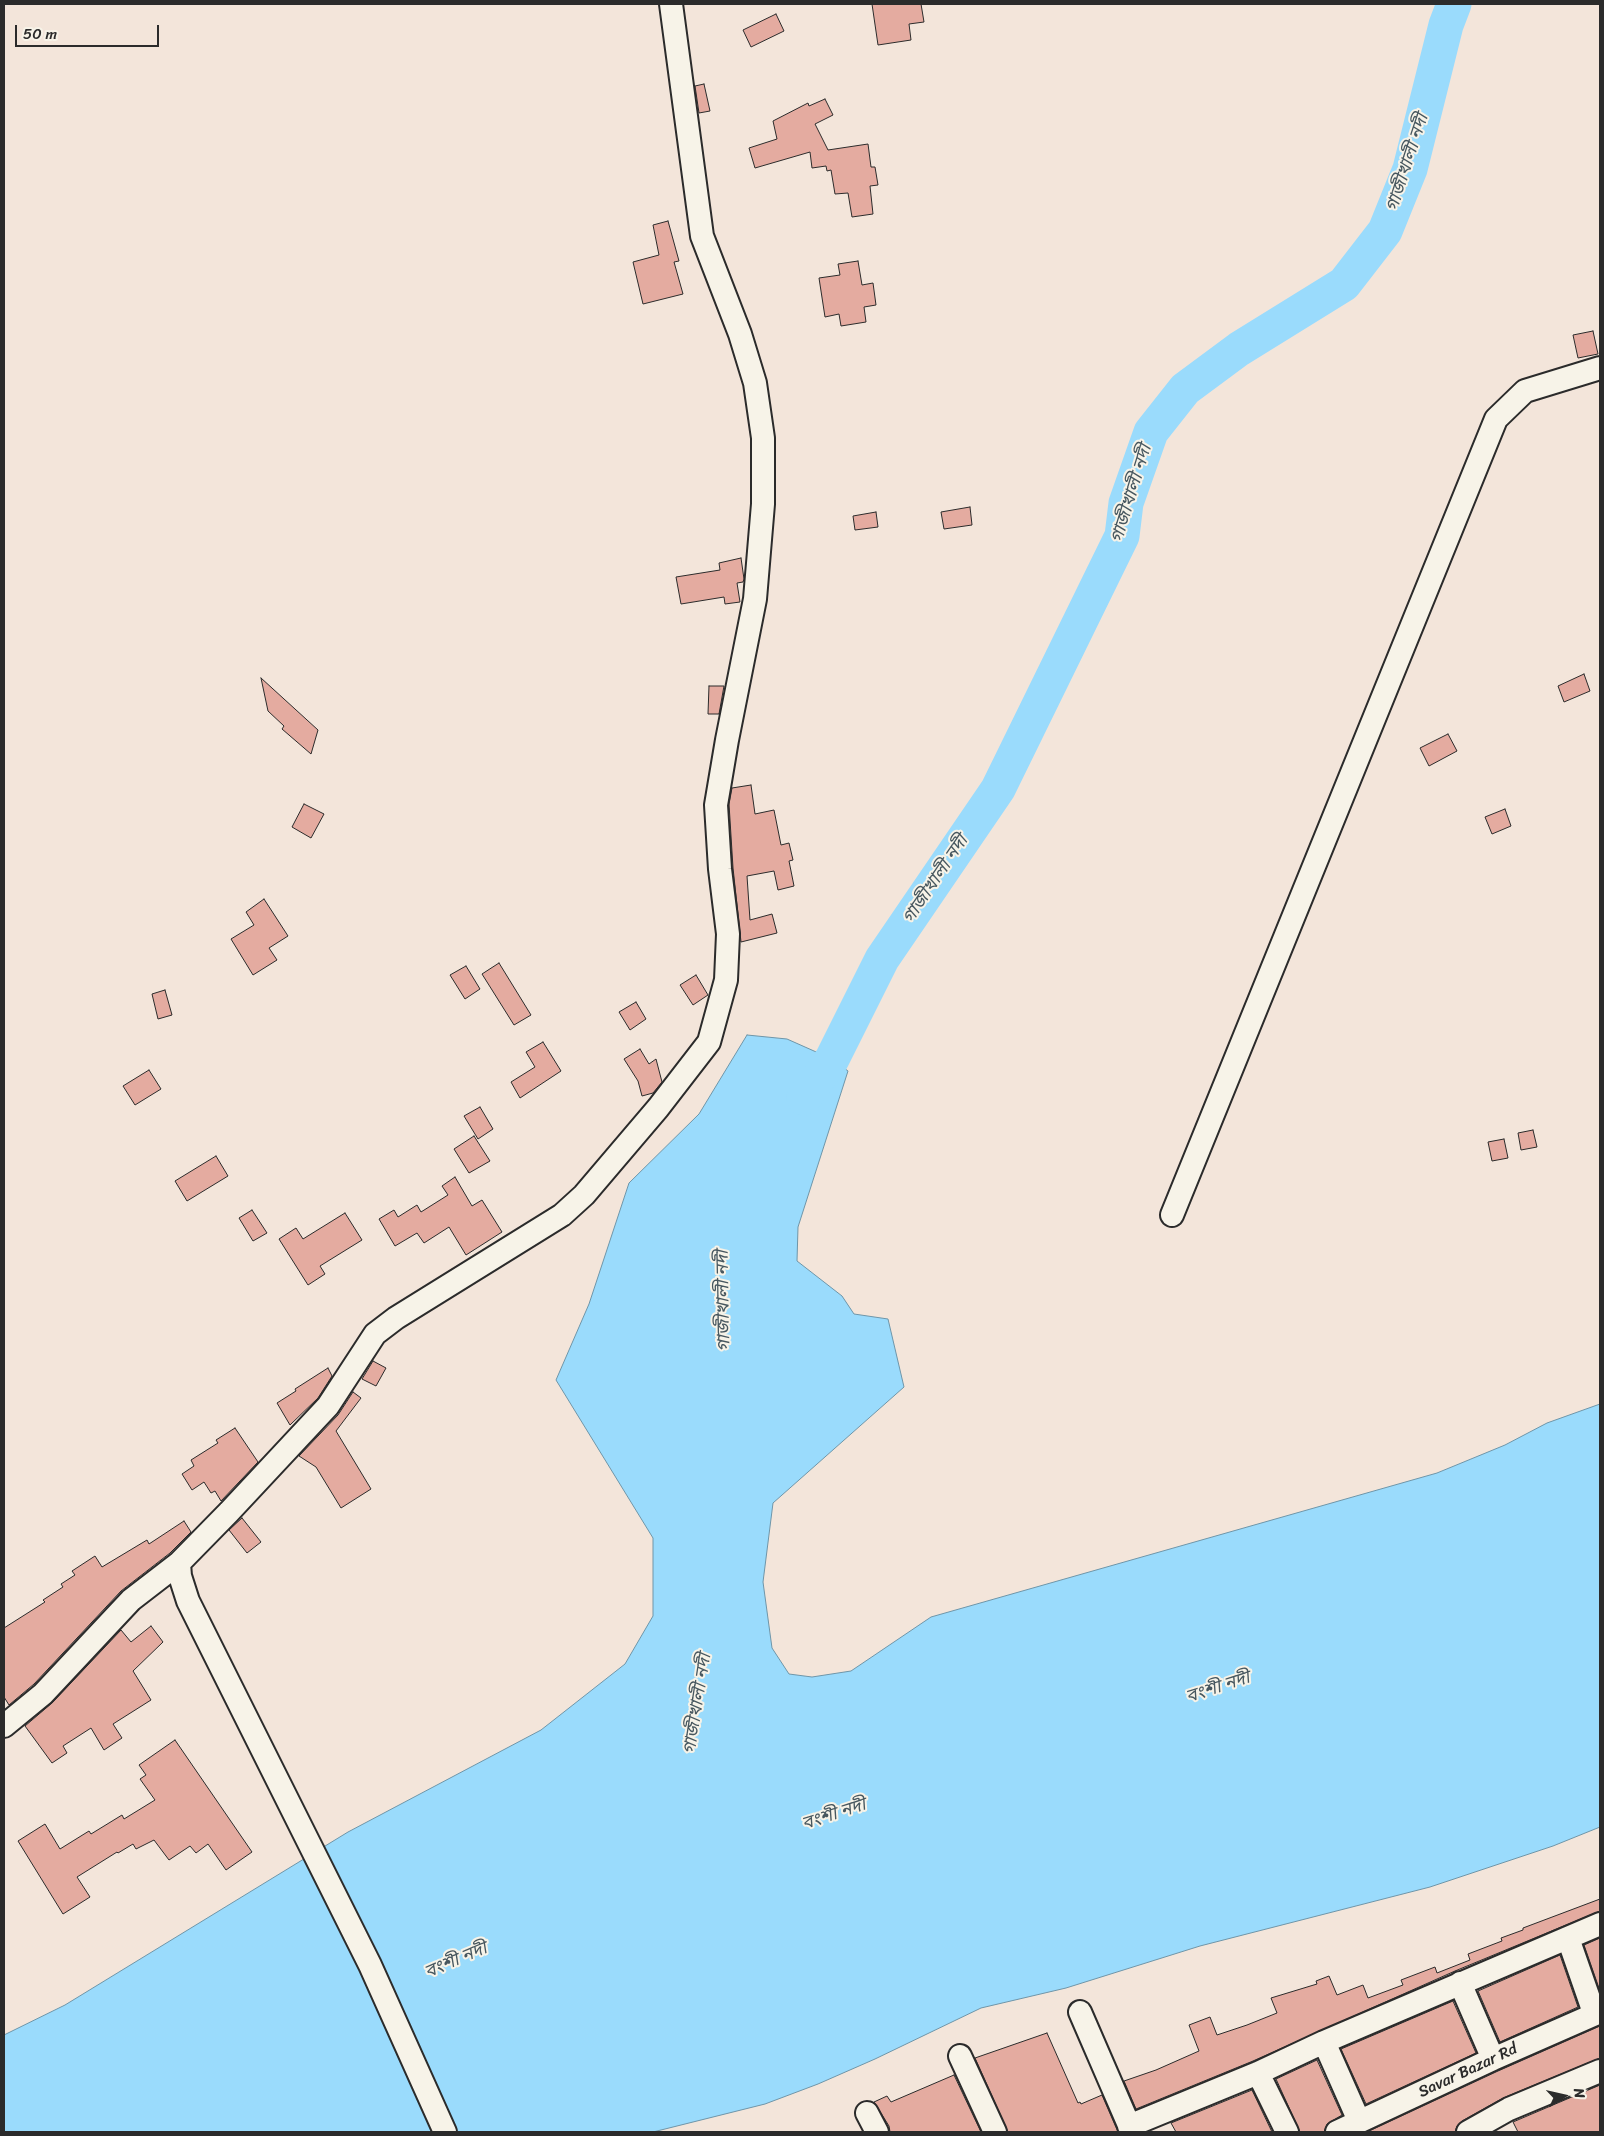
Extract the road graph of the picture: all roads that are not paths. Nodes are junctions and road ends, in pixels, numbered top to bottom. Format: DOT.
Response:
graph roads {
  1 [pos="671,4"];
  2 [pos="1600,368"];
  3 [pos="1172,1215"];
  4 [pos="179,1563"];
  5 [pos="4,1726"];
  6 [pos="1600,1924"];
  7 [pos="1568,1938"];
  8 [pos="1460,1983"];
  9 [pos="1080,2012"];
  10 [pos="1597,2012"];
  11 [pos="1324,2042"];
  12 [pos="960,2056"];
  13 [pos="1493,2059"];
  14 [pos="1600,2071"];
  15 [pos="1258,2073"];
  16 [pos="1359,2121"];
  17 [pos="1130,2129"];
  18 [pos="445,2132"];
  19 [pos="995,2132"];
  20 [pos="1286,2132"];
  21 [pos="1337,2132"];
  22 [pos="1468,2132"];
  1 -- 4 [label="street"];
  2 -- 3 [label="street"];
  4 -- 5 [label="street"];
  4 -- 18 [label="street"];
  6 -- 7 [label="street"];
  7 -- 8 [label="street"];
  7 -- 10 [label="street"];
  8 -- 11 [label="street"];
  8 -- 13 [label="street"];
  9 -- 17 [label="street"];
  10 -- 13 [label="street, Savar Bazar Rd"];
  11 -- 15 [label="street"];
  11 -- 16 [label="street"];
  12 -- 19 [label="street"];
  13 -- 16 [label="street, Savar Bazar Rd"];
  14 -- 22 [label="street"];
  15 -- 17 [label="street"];
  15 -- 20 [label="street"];
  16 -- 21 [label="street, Savar Bazar Rd"];
}
